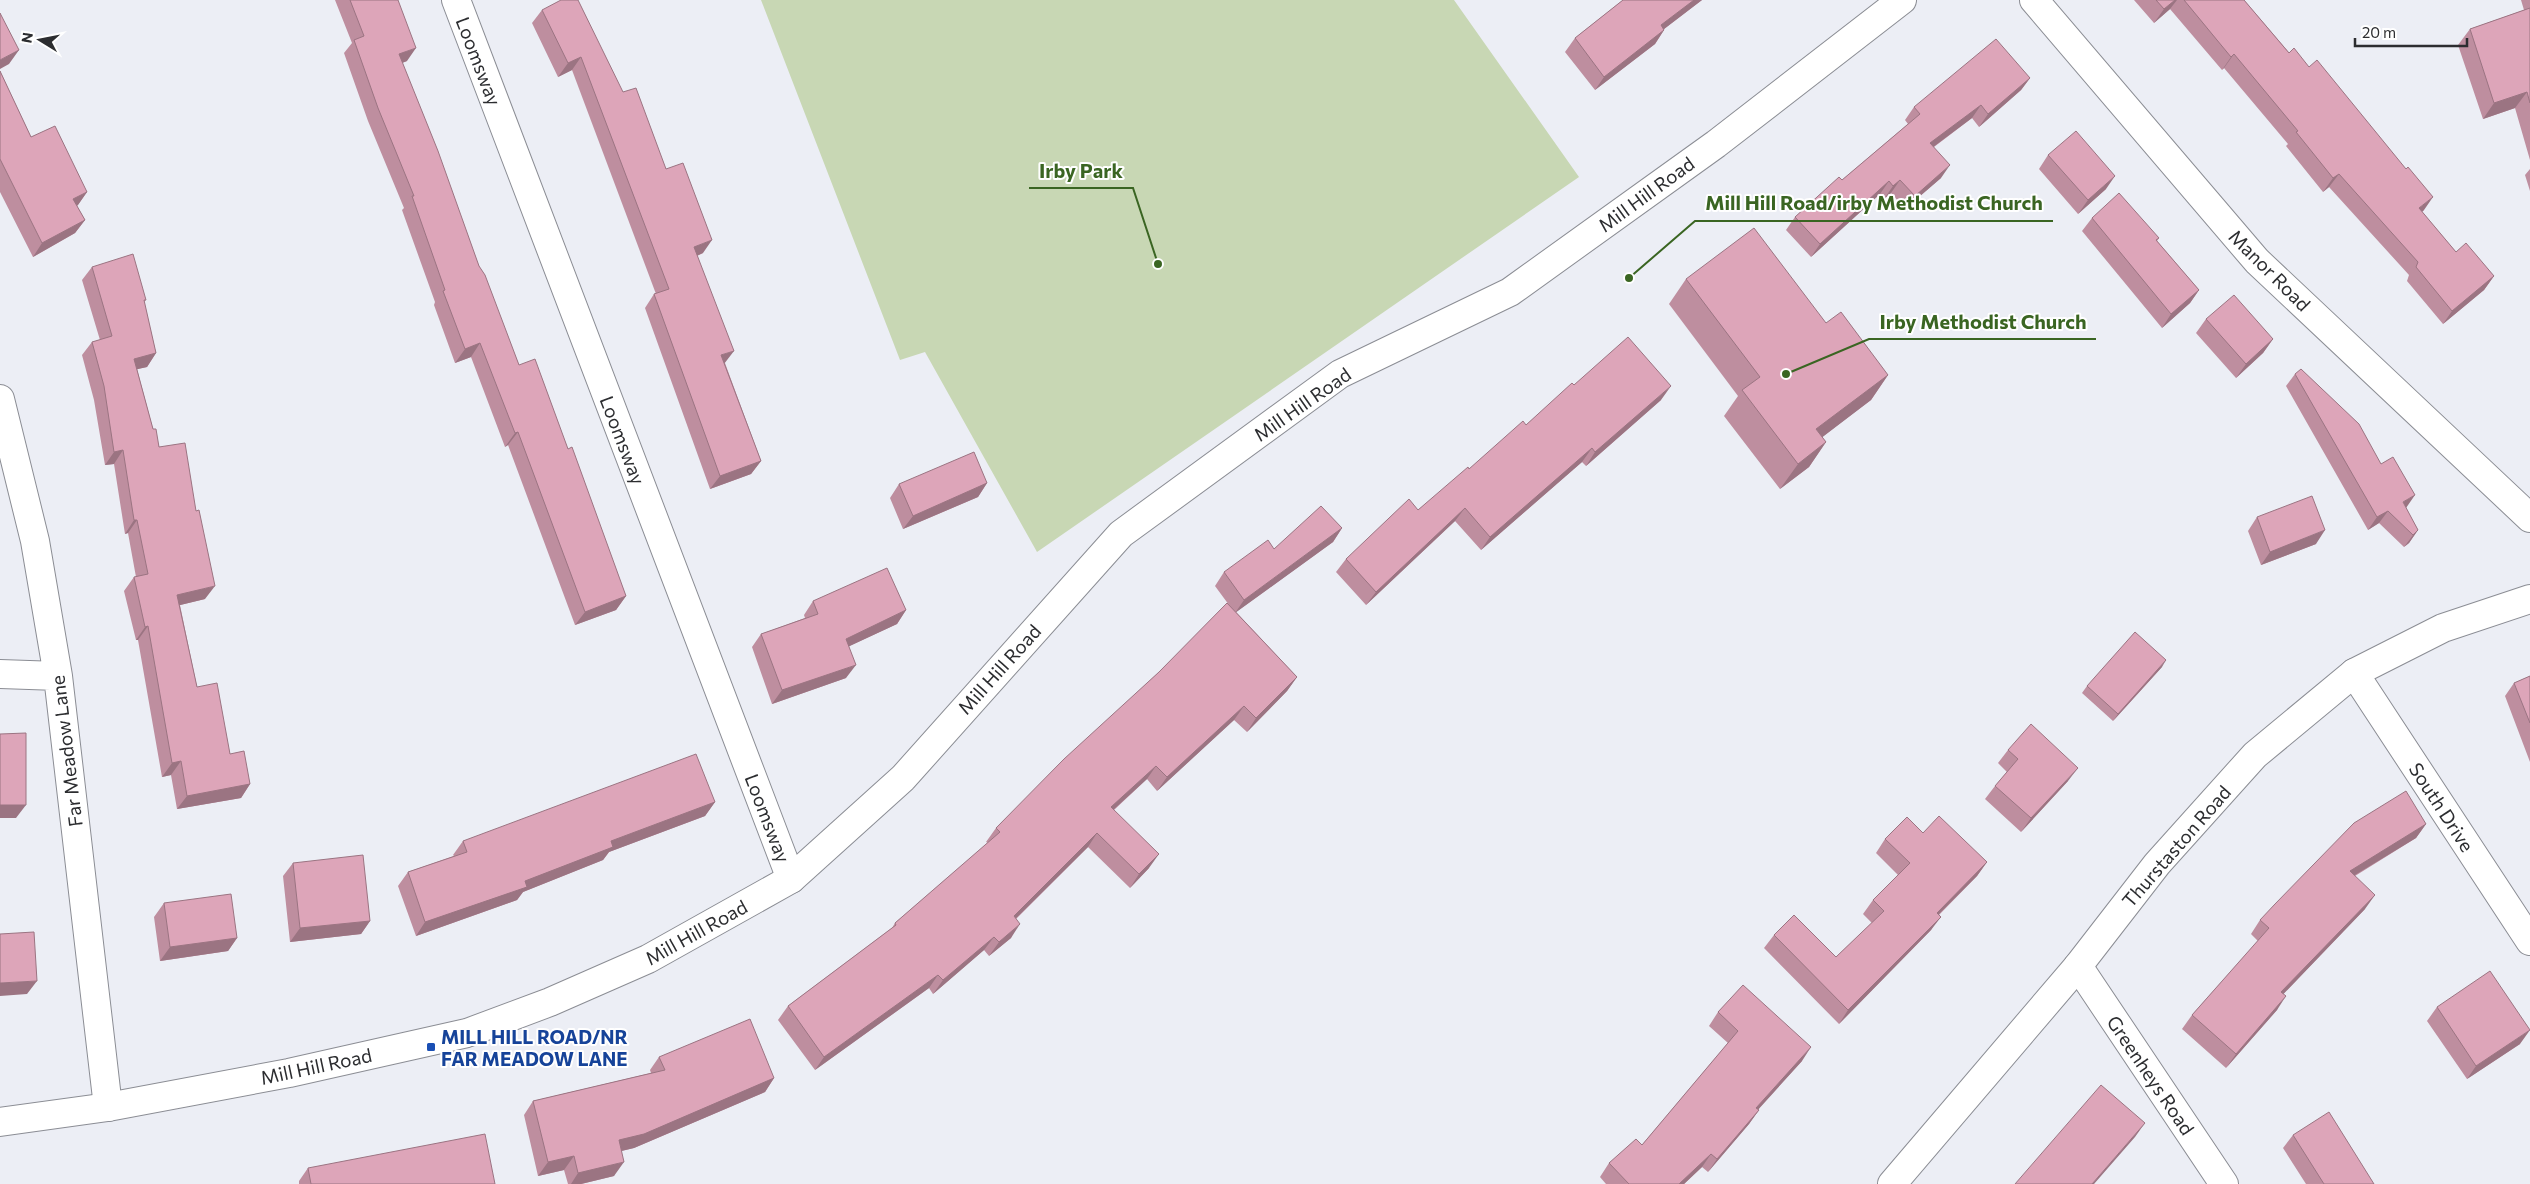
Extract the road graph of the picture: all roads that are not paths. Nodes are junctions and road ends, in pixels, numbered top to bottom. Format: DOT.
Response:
graph roads {
  1 [pos="456,0"];
  2 [pos="1902,0"];
  3 [pos="2034,0"];
  4 [pos="0,399"];
  5 [pos="2530,518"];
  6 [pos="2530,599"];
  7 [pos="0,674"];
  8 [pos="2354,674"];
  9 [pos="58,676"];
  10 [pos="791,879"];
  11 [pos="2530,941"];
  12 [pos="2078,966"];
  13 [pos="108,1107"];
  14 [pos="0,1122"];
  15 [pos="1892,1184"];
  16 [pos="2224,1184"];
  1 -- 10 [label="street, Loomsway"];
  2 -- 10 [label="street, Mill Hill Road"];
  3 -- 5 [label="street, Manor Road"];
  4 -- 9 [label="street, Far Meadow Lane"];
  6 -- 8 [label="street, Thurstaston Road"];
  7 -- 9 [label="street"];
  8 -- 11 [label="street, South Drive"];
  8 -- 12 [label="street, Thurstaston Road"];
  9 -- 13 [label="street, Far Meadow Lane"];
  10 -- 13 [label="street, Mill Hill Road"];
  12 -- 15 [label="street, Thurstaston Road"];
  12 -- 16 [label="street, Greenheys Road"];
  13 -- 14 [label="street, Mill Hill Road"];
}
